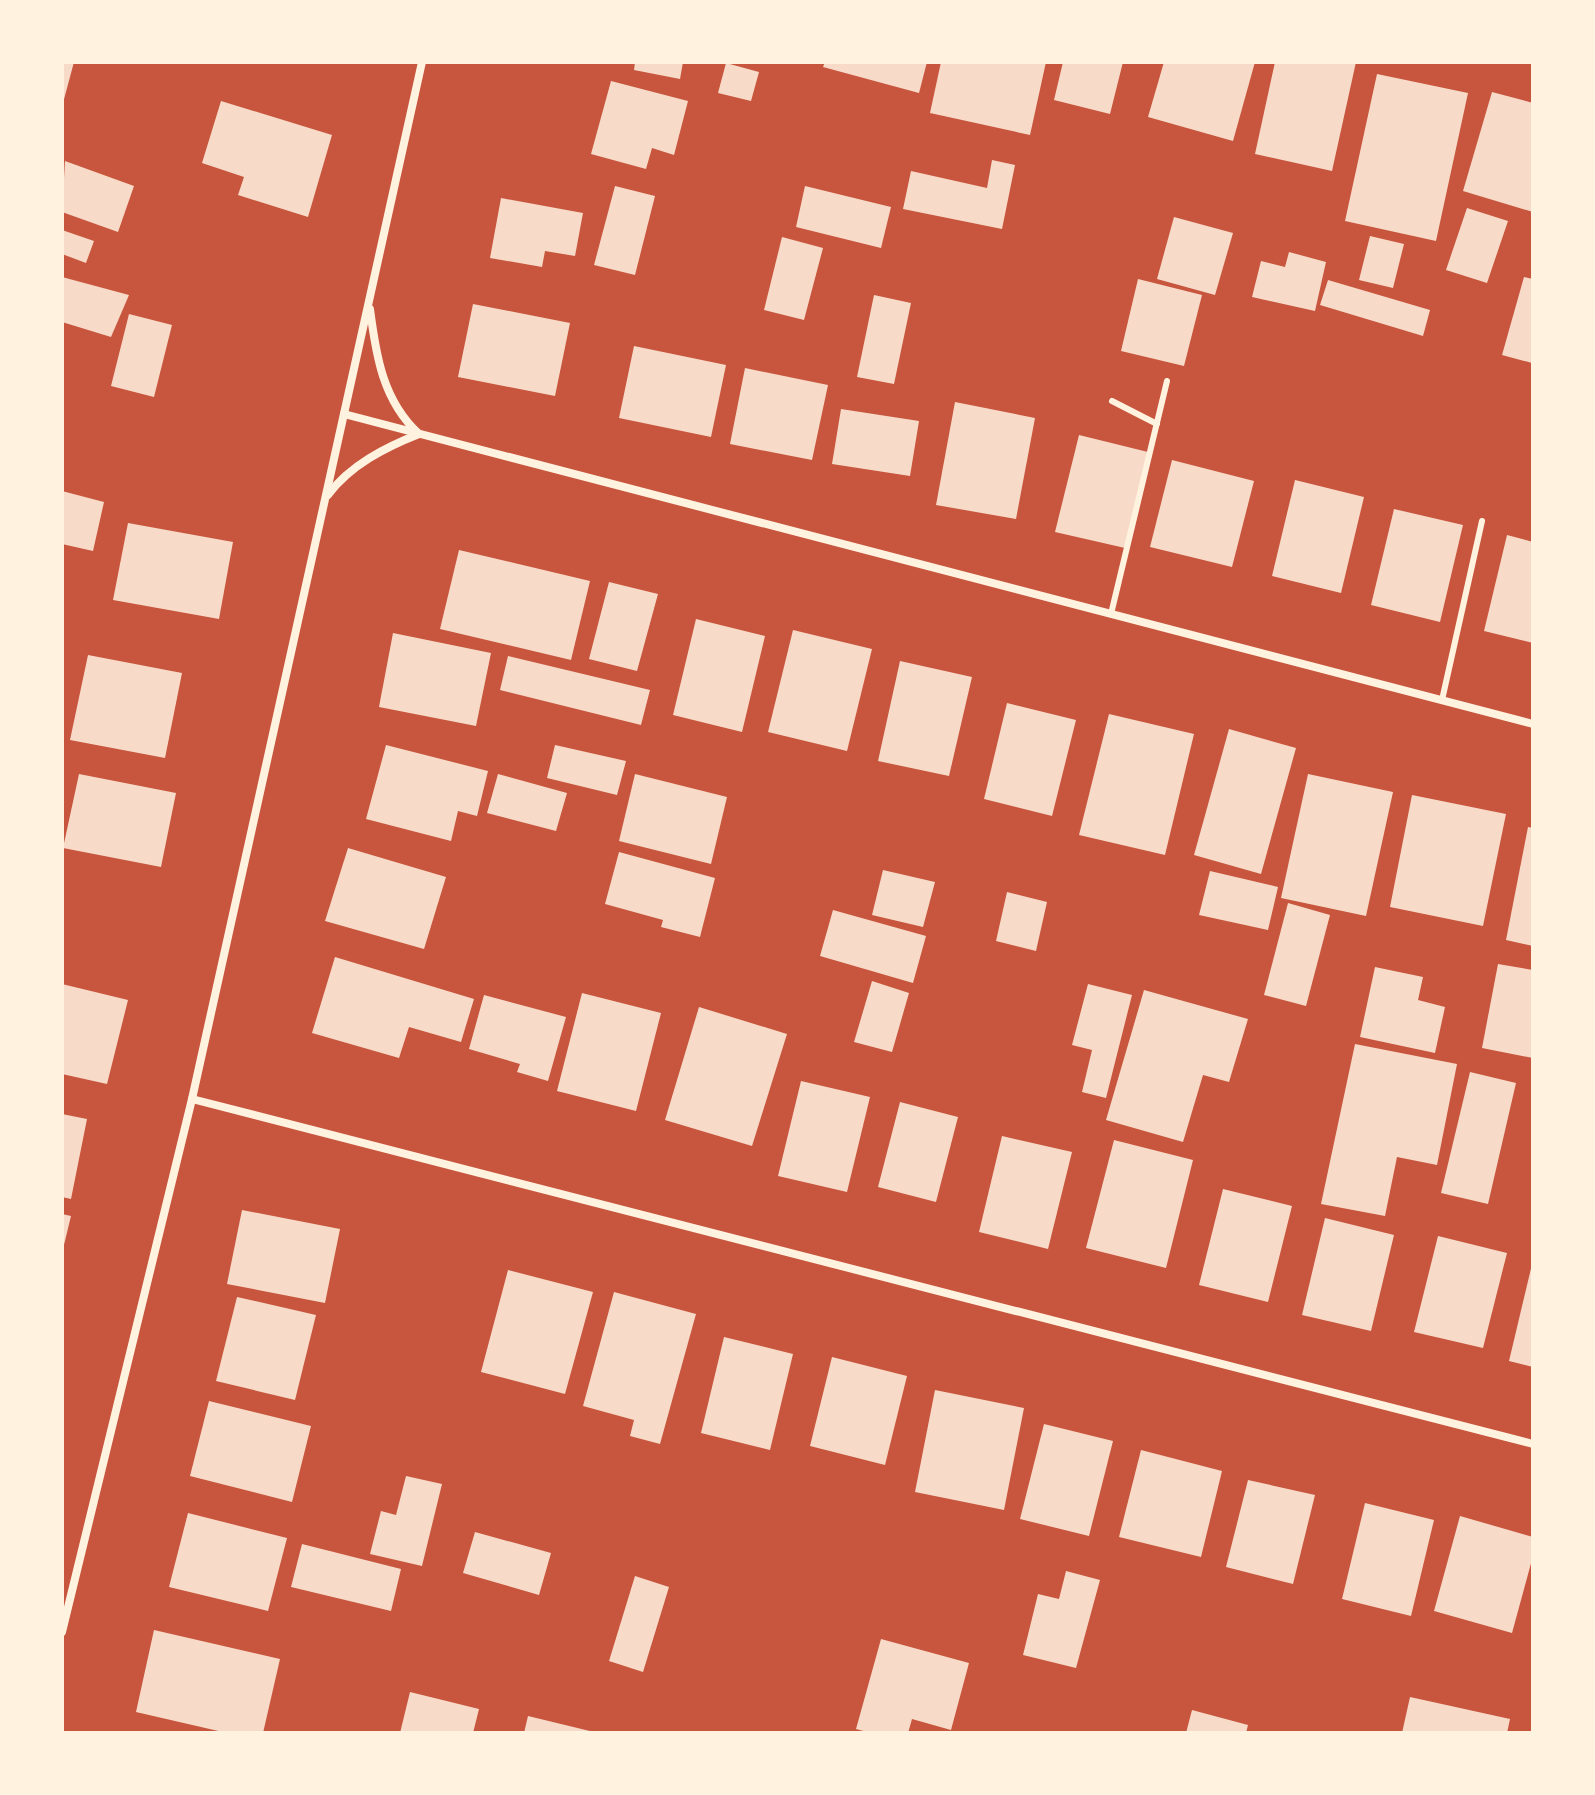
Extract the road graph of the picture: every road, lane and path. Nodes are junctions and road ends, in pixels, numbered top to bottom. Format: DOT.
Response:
graph roads {
  1 [pos="422,62"];
  2 [pos="369,300"];
  3 [pos="1167,381"];
  4 [pos="1112,401"];
  5 [pos="344,414"];
  6 [pos="1157,424"];
  7 [pos="419,434"];
  8 [pos="324,500"];
  9 [pos="1482,521"];
  10 [pos="1111,614"];
  11 [pos="1442,700"];
  12 [pos="1533,724"];
  13 [pos="192,1099"];
  14 [pos="1533,1444"];
  15 [pos="62,1632"];
  1 -- 2 [label="street"];
  2 -- 5 [label="street"];
  2 -- 7 [label="street"];
  3 -- 6 [label="lane"];
  4 -- 6 [label="lane"];
  5 -- 7 [label="street"];
  5 -- 8 [label="street"];
  6 -- 10 [label="lane"];
  7 -- 8 [label="street"];
  7 -- 10 [label="street"];
  8 -- 13 [label="street"];
  9 -- 11 [label="lane"];
  10 -- 11 [label="street"];
  11 -- 12 [label="street"];
  13 -- 14 [label="street"];
  13 -- 15 [label="street"];
}
